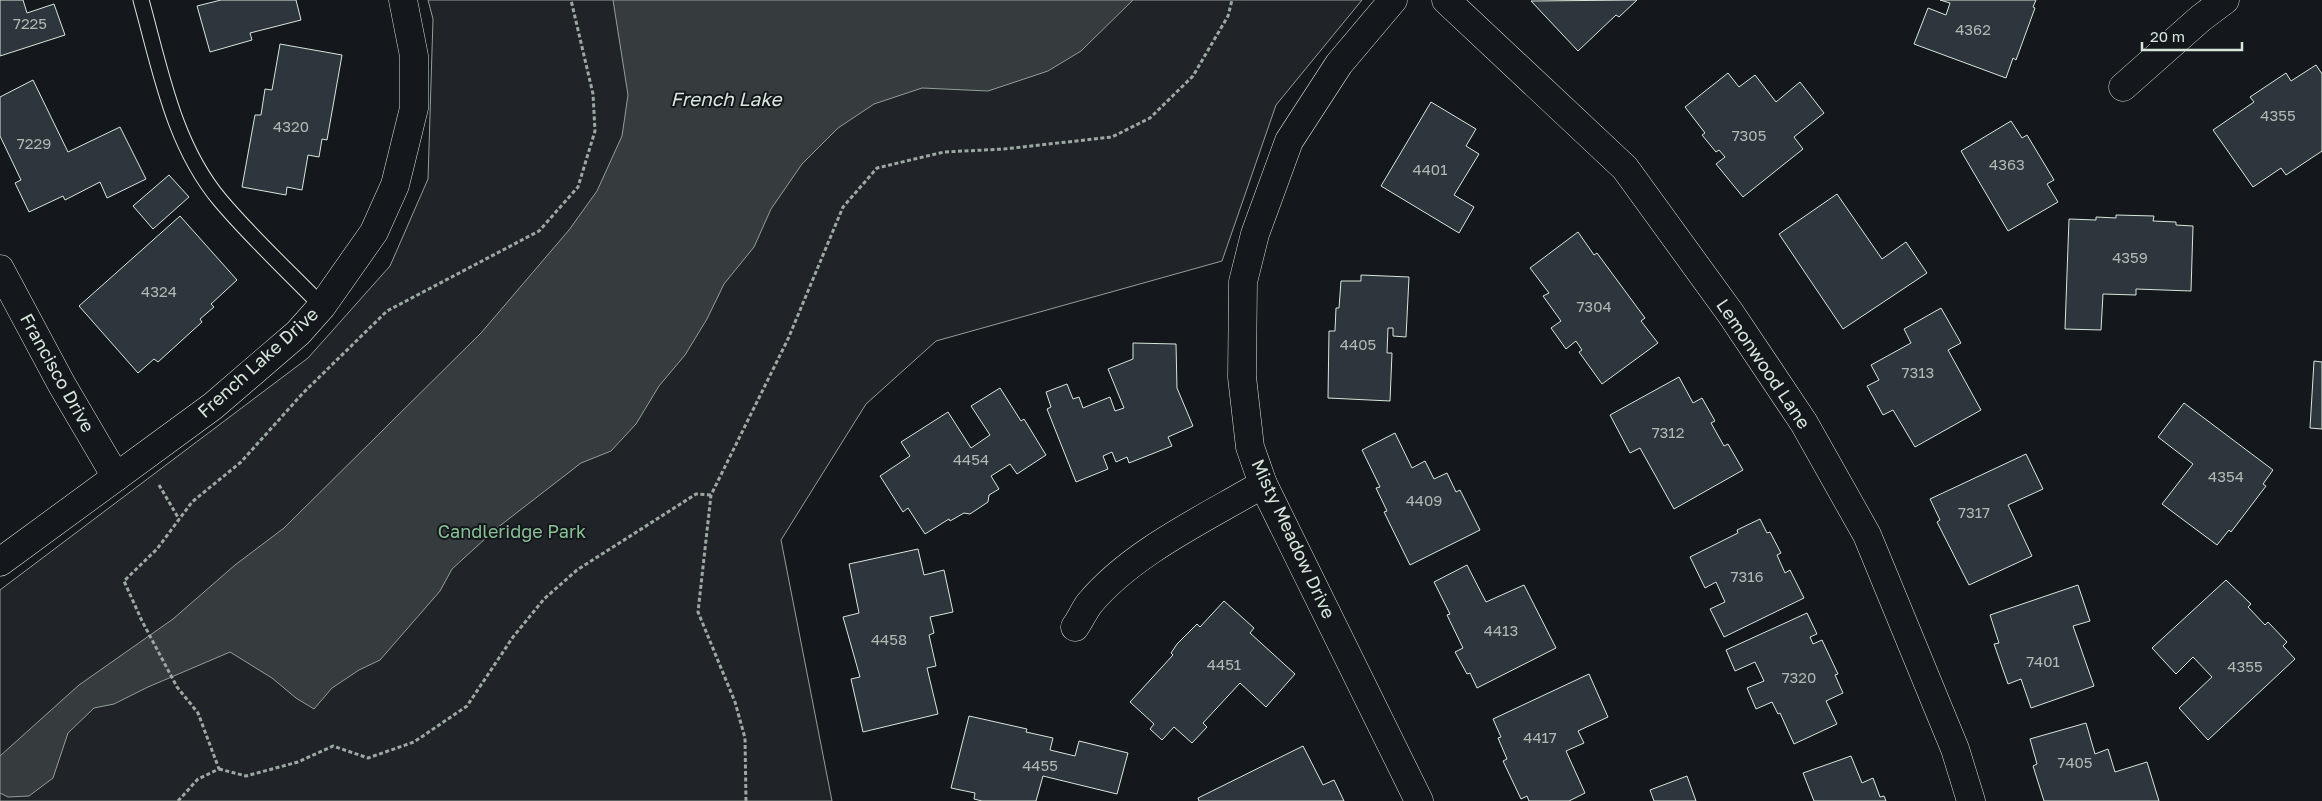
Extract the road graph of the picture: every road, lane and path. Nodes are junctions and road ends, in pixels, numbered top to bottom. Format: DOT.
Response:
graph roads {
  1 [pos="141,0"];
  2 [pos="403,0"];
  3 [pos="571,0"];
  4 [pos="1232,0"];
  5 [pos="1393,0"];
  6 [pos="1446,0"];
  7 [pos="2225,0"];
  8 [pos="2123,87"];
  9 [pos="1,273"];
  10 [pos="322,306"];
  11 [pos="142,458"];
  12 [pos="116,477"];
  13 [pos="1264,484"];
  14 [pos="711,495"];
  15 [pos="179,519"];
  16 [pos="0,562"];
  17 [pos="1075,627"];
  18 [pos="219,770"];
  19 [pos="178,801"];
  20 [pos="746,801"];
  21 [pos="1419,801"];
  22 [pos="1971,801"];
  1 -- 10 [label="lane"];
  2 -- 10 [label="street, French Lake Drive"];
  3 -- 15 [label="path"];
  4 -- 14 [label="path"];
  5 -- 13 [label="street, Misty Meadow Drive"];
  6 -- 22 [label="street, Lemonwood Lane"];
  7 -- 8 [label="street"];
  9 -- 12 [label="street, Francisco Drive"];
  10 -- 11 [label="street, French Lake Drive"];
  11 -- 12 [label="street, French Lake Drive"];
  11 -- 15 [label="path"];
  12 -- 16 [label="street, French Lake Drive"];
  13 -- 17 [label="street"];
  13 -- 21 [label="street, Misty Meadow Drive"];
  14 -- 18 [label="path"];
  14 -- 20 [label="path"];
  15 -- 18 [label="path"];
  18 -- 19 [label="path"];
}
